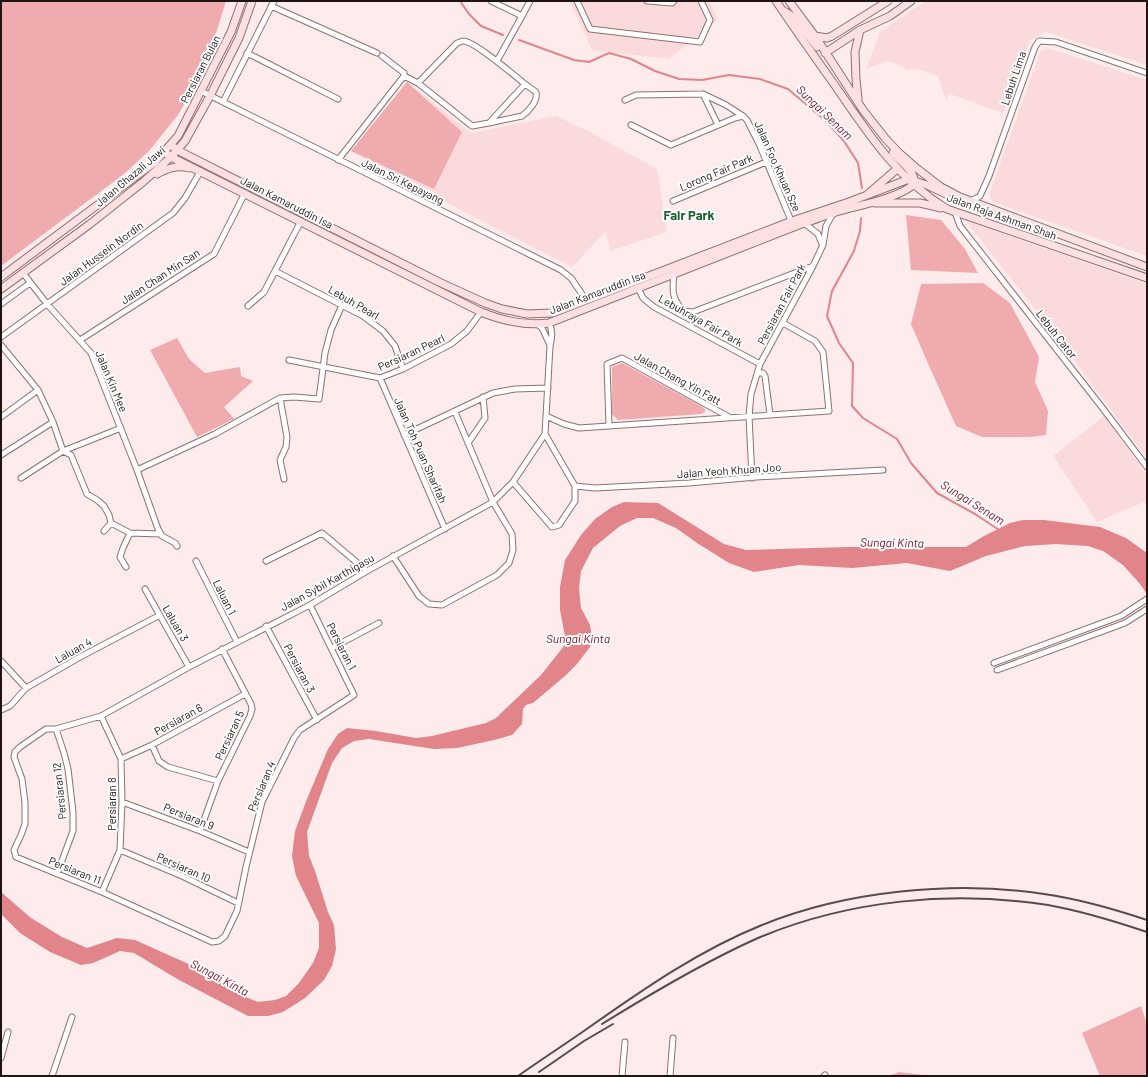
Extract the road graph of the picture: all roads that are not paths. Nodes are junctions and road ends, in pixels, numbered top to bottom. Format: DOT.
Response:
graph roads {
  1 [pos="491,1"];
  2 [pos="530,1"];
  3 [pos="577,1"];
  4 [pos="646,1"];
  5 [pos="674,1"];
  6 [pos="701,1"];
  7 [pos="776,1"];
  8 [pos="789,1"];
  9 [pos="888,1"];
  10 [pos="911,1"];
  11 [pos="241,3"];
  12 [pos="250,3"];
  13 [pos="273,3"];
  14 [pos="781,8"];
  15 [pos="522,16"];
  16 [pos="860,30"];
  17 [pos="815,36"];
  18 [pos="247,53"];
  19 [pos="825,53"];
  20 [pos="496,62"];
  21 [pos="1147,73"];
  22 [pos="404,76"];
  23 [pos="418,83"];
  24 [pos="525,84"];
  25 [pos="201,91"];
  26 [pos="703,94"];
  27 [pos="210,96"];
  28 [pos="338,99"];
  29 [pos="625,100"];
  30 [pos="223,102"];
  31 [pos="858,102"];
  32 [pos="866,114"];
  33 [pos="743,116"];
  34 [pos="489,123"];
  35 [pos="631,125"];
  36 [pos="718,125"];
  37 [pos="174,147"];
  38 [pos="165,152"];
  39 [pos="171,157"];
  40 [pos="338,160"];
  41 [pos="766,162"];
  42 [pos="897,169"];
  43 [pos="200,172"];
  44 [pos="210,176"];
  45 [pos="913,181"];
  46 [pos="143,182"];
  47 [pos="245,193"];
  48 [pos="960,197"];
  49 [pos="673,200"];
  50 [pos="864,200"];
  51 [pos="971,201"];
  52 [pos="947,209"];
  53 [pos="834,212"];
  54 [pos="955,212"];
  55 [pos="301,221"];
  56 [pos="804,223"];
  57 [pos="90,224"];
  58 [pos="793,224"];
  59 [pos="64,229"];
  60 [pos="823,245"];
  61 [pos="40,247"];
  62 [pos="813,266"];
  63 [pos="1147,267"];
  64 [pos="275,271"];
  65 [pos="23,273"];
  66 [pos="674,274"];
  67 [pos="1,277"];
  68 [pos="1147,278"];
  69 [pos="1,281"];
  70 [pos="30,283"];
  71 [pos="638,288"];
  72 [pos="1,289"];
  73 [pos="586,300"];
  74 [pos="1,304"];
  75 [pos="47,304"];
  76 [pos="342,305"];
  77 [pos="248,306"];
  78 [pos="589,307"];
  79 [pos="502,309"];
  80 [pos="481,312"];
  81 [pos="527,314"];
  82 [pos="549,323"];
  83 [pos="783,323"];
  84 [pos="537,324"];
  85 [pos="1,337"];
  86 [pos="80,340"];
  87 [pos="1,345"];
  88 [pos="550,346"];
  89 [pos="289,360"];
  90 [pos="760,364"];
  91 [pos="322,367"];
  92 [pos="403,368"];
  93 [pos="758,373"];
  94 [pos="380,378"];
  95 [pos="548,388"];
  96 [pos="38,390"];
  97 [pos="280,398"];
  98 [pos="483,398"];
  99 [pos="455,412"];
  100 [pos="770,414"];
  101 [pos="546,416"];
  102 [pos="749,416"];
  103 [pos="1,417"];
  104 [pos="730,417"];
  105 [pos="53,422"];
  106 [pos="609,426"];
  107 [pos="121,428"];
  108 [pos="545,434"];
  109 [pos="404,435"];
  110 [pos="468,443"];
  111 [pos="63,451"];
  112 [pos="1,456"];
  113 [pos="1147,467"];
  114 [pos="137,470"];
  115 [pos="883,470"];
  116 [pos="21,478"];
  117 [pos="752,478"];
  118 [pos="284,479"];
  119 [pos="513,482"];
  120 [pos="575,486"];
  121 [pos="493,502"];
  122 [pos="111,523"];
  123 [pos="445,529"];
  124 [pos="104,531"];
  125 [pos="130,533"];
  126 [pos="161,534"];
  127 [pos="177,546"];
  128 [pos="393,556"];
  129 [pos="196,561"];
  130 [pos="266,561"];
  131 [pos="126,567"];
  132 [pos="367,571"];
  133 [pos="145,589"];
  134 [pos="1145,601"];
  135 [pos="310,605"];
  136 [pos="1147,609"];
  137 [pos="160,615"];
  138 [pos="380,623"];
  139 [pos="266,626"];
  140 [pos="237,642"];
  141 [pos="332,648"];
  142 [pos="222,649"];
  143 [pos="1,661"];
  144 [pos="994,663"];
  145 [pos="189,667"];
  146 [pos="997,670"];
  147 [pos="26,688"];
  148 [pos="245,694"];
  149 [pos="353,696"];
  150 [pos="1,710"];
  151 [pos="102,716"];
  152 [pos="317,720"];
  153 [pos="56,729"];
  154 [pos="152,745"];
  155 [pos="15,752"];
  156 [pos="121,759"];
  157 [pos="218,781"];
  158 [pos="122,802"];
  159 [pos="200,831"];
  160 [pos="120,850"];
  161 [pos="249,852"];
  162 [pos="57,874"];
  163 [pos="102,892"];
  164 [pos="238,904"];
  165 [pos="225,936"];
  166 [pos="72,1017"];
  167 [pos="8,1032"];
  168 [pos="673,1038"];
  169 [pos="625,1042"];
  170 [pos="1,1058"];
  171 [pos="52,1076"];
  172 [pos="622,1076"];
  173 [pos="670,1076"];
  1 -- 15 [label="street"];
  2 -- 15 [label="street"];
  3 -- 6 [label="street"];
  4 -- 5 [label="street"];
  7 -- 14 [label="main road, Jalan Raja Ashman Shah"];
  8 -- 17 [label="main road, Jalan Raja Ashman Shah"];
  9 -- 17 [label="main road"];
  10 -- 16 [label="main road"];
  11 -- 25 [label="main road, Persiaran Bulan"];
  12 -- 27 [label="main road, Jalan Ghazali Jawi"];
  13 -- 18 [label="street"];
  13 -- 22 [label="street"];
  14 -- 19 [label="main road"];
  14 -- 42 [label="main road, Jalan Raja Ashman Shah"];
  15 -- 20 [label="street"];
  16 -- 19 [label="main road"];
  16 -- 31 [label="main road"];
  17 -- 19 [label="main road, Jalan Raja Ashman Shah"];
  18 -- 28 [label="street"];
  18 -- 30 [label="street"];
  19 -- 31 [label="main road, Jalan Raja Ashman Shah"];
  20 -- 23 [label="street"];
  20 -- 24 [label="street"];
  21 -- 51 [label="street, Lebuh Lima"];
  22 -- 23 [label="street"];
  22 -- 40 [label="street"];
  23 -- 34 [label="street"];
  24 -- 34 [label="street"];
  24 -- 34 [label="street"];
  25 -- 27 [label="street, Jalan Sri Kepayang"];
  25 -- 37 [label="main road, Persiaran Bulan"];
  26 -- 29 [label="street"];
  26 -- 33 [label="street"];
  26 -- 36 [label="street"];
  27 -- 30 [label="street, Jalan Sri Kepayang"];
  27 -- 37 [label="main road, Jalan Ghazali Jawi"];
  30 -- 40 [label="street, Jalan Sri Kepayang"];
  31 -- 32 [label="main road, Jalan Raja Ashman Shah"];
  32 -- 45 [label="main road"];
  32 -- 48 [label="main road, Jalan Raja Ashman Shah"];
  33 -- 36 [label="street, Jalan Foo Khuan Sze"];
  33 -- 41 [label="street, Jalan Foo Khuan Sze"];
  35 -- 36 [label="street, Jalan Foo Khuan Sze"];
  37 -- 38 [label="main road, Jalan Ghazali Jawi"];
  37 -- 39 [label="main road, Jalan Ghazali Jawi"];
  37 -- 79 [label="main road, Jalan Kamaruddin Isa"];
  38 -- 39 [label="main road, Jalan Kamaruddin Isa"];
  38 -- 59 [label="main road, Jalan Ghazali Jawi"];
  39 -- 44 [label="main road, Jalan Kamaruddin Isa"];
  39 -- 46 [label="main road, Jalan Ghazali Jawi"];
  40 -- 73 [label="street, Jalan Sri Kepayang"];
  41 -- 49 [label="street, Lorong Fair Park"];
  41 -- 58 [label="street, Jalan Foo Khuan Sze"];
  42 -- 45 [label="main road, Jalan Raja Ashman Shah"];
  42 -- 50 [label="main road"];
  43 -- 44 [label="main road"];
  43 -- 46 [label="main road"];
  43 -- 75 [label="street, Jalan Hussein Nordin"];
  44 -- 47 [label="main road, Jalan Kamaruddin Isa"];
  45 -- 48 [label="main road"];
  45 -- 50 [label="main road, Jalan Kamaruddin Isa"];
  45 -- 52 [label="main road, Jalan Raja Ashman Shah"];
  46 -- 57 [label="main road, Jalan Ghazali Jawi"];
  47 -- 55 [label="main road, Jalan Kamaruddin Isa"];
  47 -- 86 [label="street, Jalan Chan Min San"];
  48 -- 51 [label="main road, Jalan Raja Ashman Shah"];
  50 -- 52 [label="main road"];
  50 -- 53 [label="main road, Jalan Kamaruddin Isa"];
  50 -- 58 [label="main road, Jalan Kamaruddin Isa"];
  51 -- 63 [label="main road, Jalan Raja Ashman Shah"];
  52 -- 54 [label="main road, Jalan Raja Ashman Shah"];
  53 -- 56 [label="main road, Jalan Kamaruddin Isa"];
  53 -- 60 [label="street, Persiaran Fair Park"];
  54 -- 68 [label="main road, Jalan Raja Ashman Shah"];
  54 -- 113 [label="street, Lebuh Cator"];
  55 -- 64 [label="street"];
  55 -- 80 [label="main road, Jalan Kamaruddin Isa"];
  56 -- 58 [label="main road, Jalan Kamaruddin Isa"];
  56 -- 60 [label="street"];
  57 -- 59 [label="main road"];
  57 -- 65 [label="main road, Jalan Ghazali Jawi"];
  58 -- 66 [label="main road, Jalan Kamaruddin Isa"];
  58 -- 73 [label="main road, Jalan Kamaruddin Isa"];
  59 -- 61 [label="main road, Jalan Ghazali Jawi"];
  60 -- 62 [label="street, Persiaran Fair Park"];
  61 -- 65 [label="main road"];
  61 -- 67 [label="main road, Jalan Ghazali Jawi"];
  62 -- 66 [label="street"];
  62 -- 83 [label="street, Persiaran Fair Park"];
  64 -- 76 [label="street, Lebuh Pearl"];
  64 -- 77 [label="street"];
  65 -- 69 [label="main road"];
  65 -- 70 [label="street, Jalan Kin Mee"];
  65 -- 72 [label="main road, Jalan Ghazali Jawi"];
  66 -- 71 [label="main road, Jalan Kamaruddin Isa"];
  70 -- 74 [label="street"];
  70 -- 75 [label="street, Jalan Kin Mee"];
  71 -- 78 [label="main road, Jalan Kamaruddin Isa"];
  71 -- 90 [label="street, Lebuhraya Fair Park"];
  73 -- 78 [label="main road"];
  73 -- 81 [label="main road, Jalan Kamaruddin Isa"];
  75 -- 85 [label="street, Jalan Hussein Nordin"];
  75 -- 86 [label="street, Jalan Kin Mee"];
  76 -- 91 [label="street"];
  76 -- 92 [label="street, Lebuh Pearl"];
  78 -- 82 [label="main road, Jalan Kamaruddin Isa"];
  79 -- 80 [label="main road"];
  79 -- 81 [label="main road, Jalan Kamaruddin Isa"];
  80 -- 84 [label="main road, Jalan Kamaruddin Isa"];
  80 -- 92 [label="street, Persiaran Pearl"];
  81 -- 82 [label="main road"];
  82 -- 84 [label="main road, Jalan Kamaruddin Isa"];
  82 -- 88 [label="street"];
  83 -- 90 [label="street, Persiaran Fair Park"];
  83 -- 100 [label="street, Jalan Chang Yin Fatt"];
  84 -- 88 [label="street"];
  86 -- 107 [label="street, Jalan Kin Mee"];
  87 -- 96 [label="street"];
  88 -- 95 [label="street"];
  89 -- 91 [label="street, Persiaran Pearl"];
  90 -- 93 [label="street, Persiaran Fair Park"];
  91 -- 94 [label="street, Persiaran Pearl"];
  91 -- 97 [label="street"];
  92 -- 94 [label="street, Persiaran Pearl"];
  93 -- 100 [label="street"];
  93 -- 102 [label="street, Persiaran Fair Park"];
  94 -- 109 [label="street, Jalan Toh Puan Sharifah"];
  95 -- 98 [label="street"];
  95 -- 101 [label="street"];
  96 -- 103 [label="street"];
  96 -- 105 [label="street"];
  97 -- 114 [label="street"];
  97 -- 118 [label="street"];
  98 -- 99 [label="street"];
  98 -- 110 [label="street"];
  99 -- 109 [label="street"];
  99 -- 110 [label="street"];
  100 -- 102 [label="street, Jalan Chang Yin Fatt"];
  101 -- 106 [label="street, Jalan Chang Yin Fatt"];
  101 -- 108 [label="street"];
  102 -- 104 [label="street, Jalan Chang Yin Fatt"];
  102 -- 117 [label="street, Persiaran Fair Park"];
  104 -- 106 [label="street, Jalan Chang Yin Fatt"];
  104 -- 106 [label="street, Jalan Chang Yin Fatt"];
  105 -- 111 [label="street"];
  105 -- 112 [label="street"];
  107 -- 111 [label="street"];
  107 -- 114 [label="street, Jalan Kin Mee"];
  108 -- 119 [label="street, Jalan Sybil Karthigasu"];
  108 -- 120 [label="street"];
  109 -- 123 [label="street, Jalan Toh Puan Sharifah"];
  110 -- 121 [label="street"];
  111 -- 116 [label="street"];
  111 -- 122 [label="street"];
  114 -- 126 [label="street, Jalan Kin Mee"];
  115 -- 117 [label="street, Jalan Yeoh Khuan Joo"];
  117 -- 120 [label="street, Jalan Yeoh Khuan Joo"];
  119 -- 120 [label="street"];
  119 -- 121 [label="street, Jalan Sybil Karthigasu"];
  121 -- 123 [label="street, Jalan Sybil Karthigasu"];
  121 -- 128 [label="street"];
  122 -- 124 [label="street"];
  122 -- 125 [label="street"];
  123 -- 128 [label="street, Jalan Sybil Karthigasu"];
  125 -- 126 [label="street"];
  125 -- 131 [label="street"];
  126 -- 127 [label="street"];
  128 -- 132 [label="street, Jalan Sybil Karthigasu"];
  129 -- 140 [label="street, Laluan 1"];
  130 -- 132 [label="street"];
  132 -- 135 [label="street, Jalan Sybil Karthigasu"];
  133 -- 137 [label="street, Laluan 3"];
  134 -- 144 [label="street"];
  135 -- 139 [label="street, Jalan Sybil Karthigasu"];
  135 -- 141 [label="street, Persiaran 1"];
  136 -- 146 [label="street"];
  137 -- 145 [label="street, Laluan 3"];
  137 -- 147 [label="street, Laluan 4"];
  138 -- 141 [label="street"];
  139 -- 140 [label="street, Jalan Sybil Karthigasu"];
  139 -- 152 [label="street, Persiaran 3"];
  140 -- 142 [label="street, Jalan Sybil Karthigasu"];
  141 -- 149 [label="street, Persiaran 1"];
  142 -- 145 [label="street, Jalan Sybil Karthigasu"];
  142 -- 148 [label="street, Persiaran 5"];
  143 -- 147 [label="street"];
  145 -- 151 [label="street, Jalan Sybil Karthigasu"];
  147 -- 150 [label="street, Laluan 4"];
  148 -- 154 [label="street, Persiaran 6"];
  148 -- 157 [label="street, Persiaran 5"];
  149 -- 152 [label="street, Persiaran 4"];
  151 -- 153 [label="street, Jalan Sybil Karthigasu"];
  151 -- 156 [label="street, Persiaran 8"];
  152 -- 161 [label="street, Persiaran 4"];
  153 -- 155 [label="street, Jalan Sybil Karthigasu"];
  153 -- 162 [label="street, Persiaran 12"];
  154 -- 156 [label="street, Persiaran 6"];
  154 -- 157 [label="street"];
  155 -- 162 [label="street, Persiaran 11"];
  156 -- 158 [label="street, Persiaran 8"];
  157 -- 159 [label="street, Persiaran 5"];
  158 -- 159 [label="street, Persiaran 9"];
  158 -- 160 [label="street, Persiaran 8"];
  159 -- 161 [label="street, Persiaran 9"];
  160 -- 163 [label="street, Persiaran 8"];
  160 -- 164 [label="street, Persiaran 10"];
  161 -- 164 [label="street, Persiaran 4"];
  162 -- 163 [label="street, Persiaran 11"];
  163 -- 165 [label="street, Persiaran 11"];
  164 -- 165 [label="street, Persiaran 4"];
  166 -- 171 [label="street"];
  167 -- 170 [label="street"];
  168 -- 173 [label="street"];
  169 -- 172 [label="street"];
}
